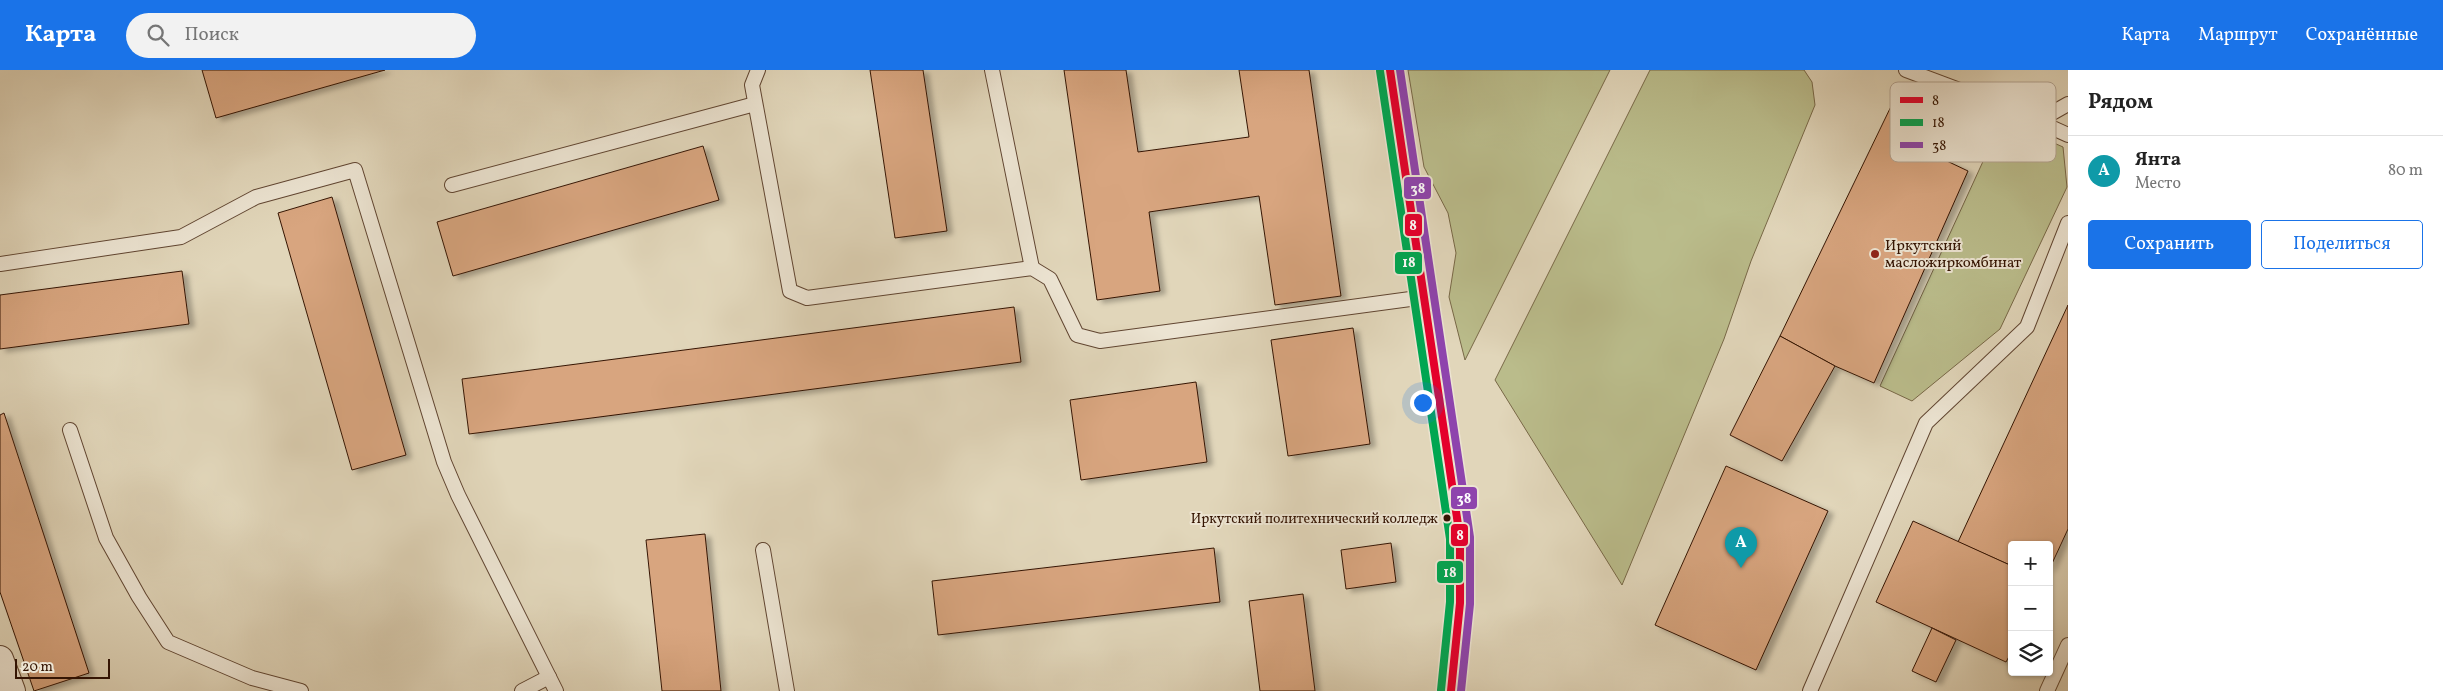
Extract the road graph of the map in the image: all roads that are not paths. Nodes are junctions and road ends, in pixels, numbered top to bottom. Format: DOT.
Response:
graph roads {
  1 [pos="758,70"];
  2 [pos="992,70"];
  3 [pos="1390,70"];
  4 [pos="1906,70"];
  5 [pos="1936,82"];
  6 [pos="755,104"];
  7 [pos="2068,104"];
  8 [pos="2056,111"];
  9 [pos="2056,130"];
  10 [pos="2068,135"];
  11 [pos="452,185"];
  12 [pos="2068,223"];
  13 [pos="0,264"];
  14 [pos="1032,268"];
  15 [pos="1425,297"];
  16 [pos="70,430"];
  17 [pos="763,550"];
  18 [pos="2068,645"];
  19 [pos="0,659"];
  20 [pos="549,677"];
  21 [pos="12,691"];
  22 [pos="301,691"];
  23 [pos="522,691"];
  24 [pos="556,691"];
  25 [pos="787,691"];
  26 [pos="1451,691"];
  27 [pos="1810,691"];
  28 [pos="2047,691"];
  1 -- 6 [label="lane"];
  2 -- 14 [label="lane"];
  3 -- 15 [label="street"];
  4 -- 5 [label="lane"];
  6 -- 11 [label="lane"];
  6 -- 14 [label="lane"];
  7 -- 8 [label="lane"];
  9 -- 10 [label="lane"];
  12 -- 27 [label="lane"];
  13 -- 20 [label="lane"];
  14 -- 15 [label="lane"];
  15 -- 26 [label="street"];
  16 -- 22 [label="lane"];
  17 -- 25 [label="lane"];
  18 -- 28 [label="lane"];
  19 -- 21 [label="street"];
  20 -- 23 [label="lane"];
  20 -- 24 [label="lane"];
}
